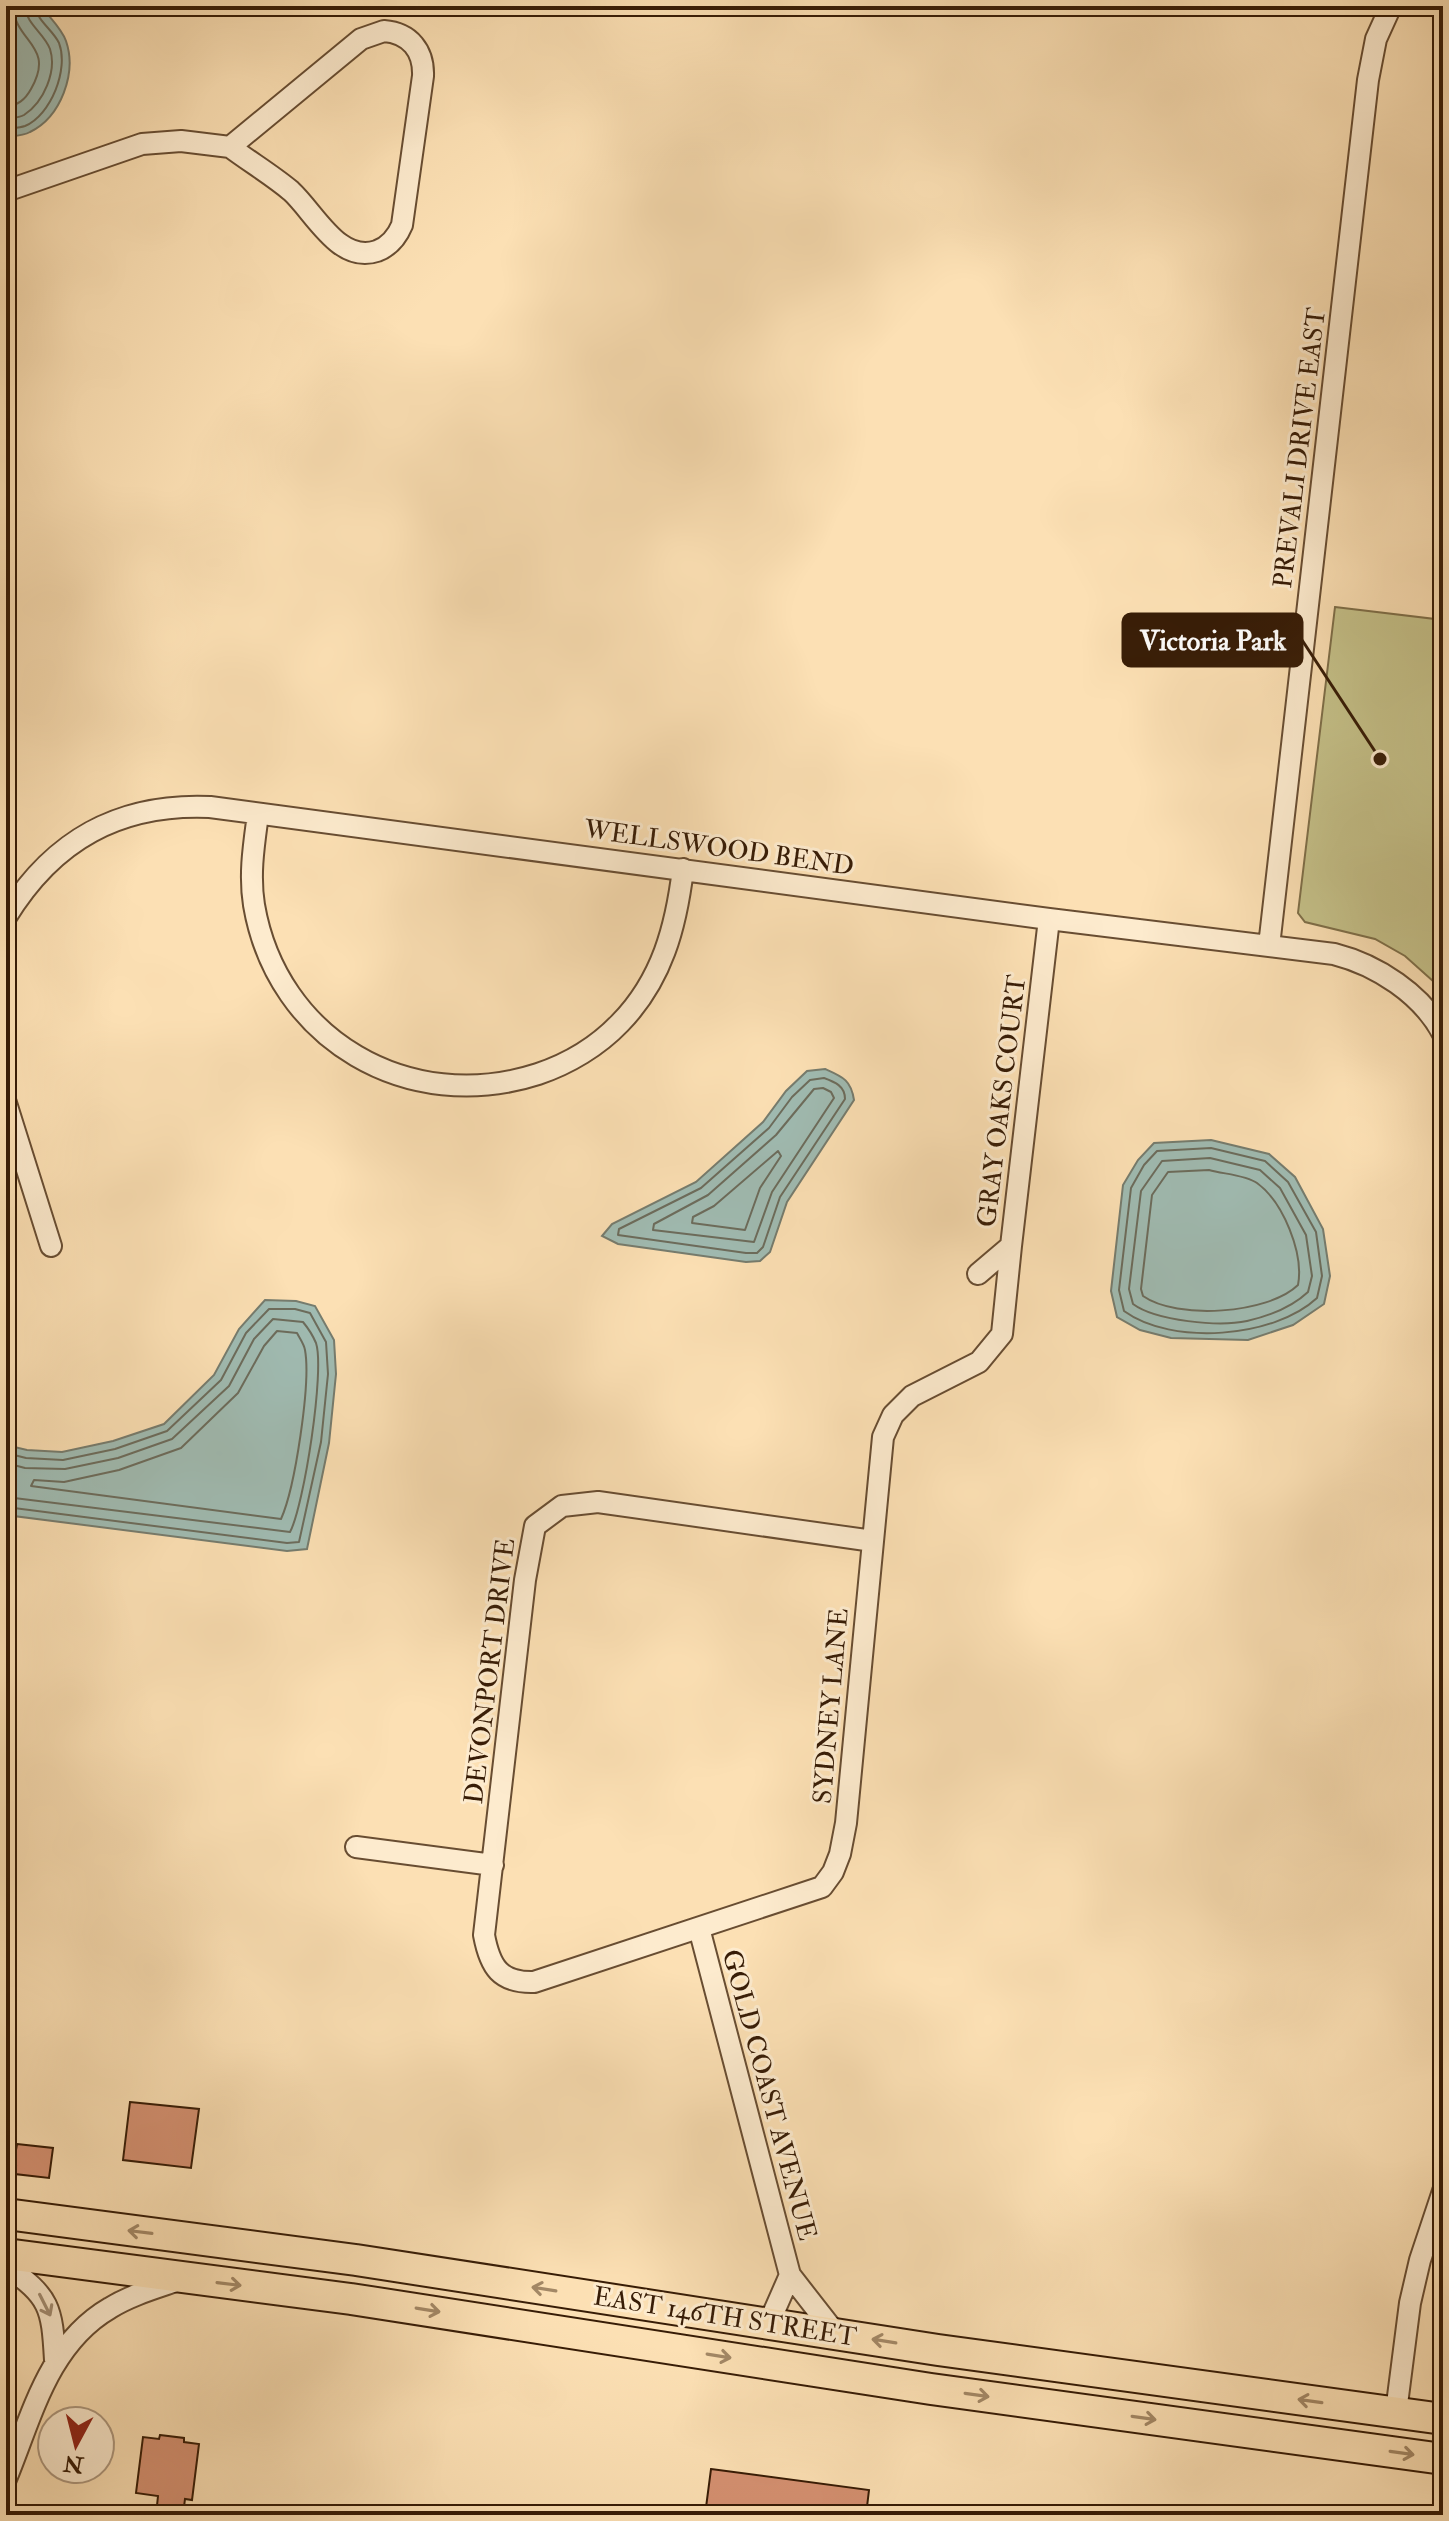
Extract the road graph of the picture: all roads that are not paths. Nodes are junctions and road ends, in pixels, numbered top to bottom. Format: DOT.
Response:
graph roads {
  1 [pos="1391,6"];
  2 [pos="230,147"];
  3 [pos="6,191"];
  4 [pos="258,814"];
  5 [pos="683,869"];
  6 [pos="6,917"];
  7 [pos="1049,919"];
  8 [pos="1269,946"];
  9 [pos="1442,1029"];
  10 [pos="6,1103"];
  11 [pos="51,1246"];
  12 [pos="1011,1246"];
  13 [pos="978,1274"];
  14 [pos="873,1541"];
  15 [pos="356,1847"];
  16 [pos="493,1865"];
  17 [pos="699,1928"];
  18 [pos="500,1973"];
  19 [pos="1443,2191"];
  20 [pos="6,2214"];
  21 [pos="6,2254"];
  22 [pos="6,2266"];
  23 [pos="790,2275"];
  24 [pos="185,2278"];
  25 [pos="769,2323"];
  26 [pos="836,2334"];
  27 [pos="55,2360"];
  28 [pos="1396,2412"];
  29 [pos="1443,2419"];
  30 [pos="1443,2459"];
  31 [pos="6,2479"];
  1 -- 8 [label="street, PREVALI DRIVE EAST"];
  2 -- 2 [label="street"];
  2 -- 3 [label="street"];
  4 -- 5 [label="street, WELLSWOOD BEND"];
  4 -- 5 [label="street"];
  4 -- 6 [label="street, WELLSWOOD BEND"];
  5 -- 7 [label="street, WELLSWOOD BEND"];
  7 -- 8 [label="street, WELLSWOOD BEND"];
  7 -- 12 [label="street, GRAY OAKS COURT"];
  8 -- 9 [label="street, WELLSWOOD BEND"];
  10 -- 11 [label="street"];
  12 -- 13 [label="street, GRAY OAKS COURT"];
  12 -- 14 [label="street, SYDNEY LANE"];
  14 -- 16 [label="street, DEVONPORT DRIVE"];
  14 -- 17 [label="street, SYDNEY LANE"];
  15 -- 16 [label="street"];
  16 -- 18 [label="street, DEVONPORT DRIVE"];
  17 -- 18 [label="street, SYDNEY LANE"];
  17 -- 23 [label="street, GOLD COAST AVENUE"];
  19 -- 28 [label="street"];
  25 -- 20 [label="main road, EAST 146TH STREET, one-way"];
  21 -- 24 [label="main road, EAST 146TH STREET"];
  22 -- 27 [label="street, one-way"];
  23 -- 25 [label="street, GOLD COAST AVENUE"];
  23 -- 26 [label="street, GOLD COAST AVENUE"];
  24 -- 27 [label="street"];
  24 -- 30 [label="main road, EAST 146TH STREET, one-way"];
  25 -- 26 [label="main road, EAST 146TH STREET"];
  28 -- 26 [label="main road, EAST 146TH STREET, one-way"];
  27 -- 31 [label="street"];
  28 -- 29 [label="main road, EAST 146TH STREET"];
}
